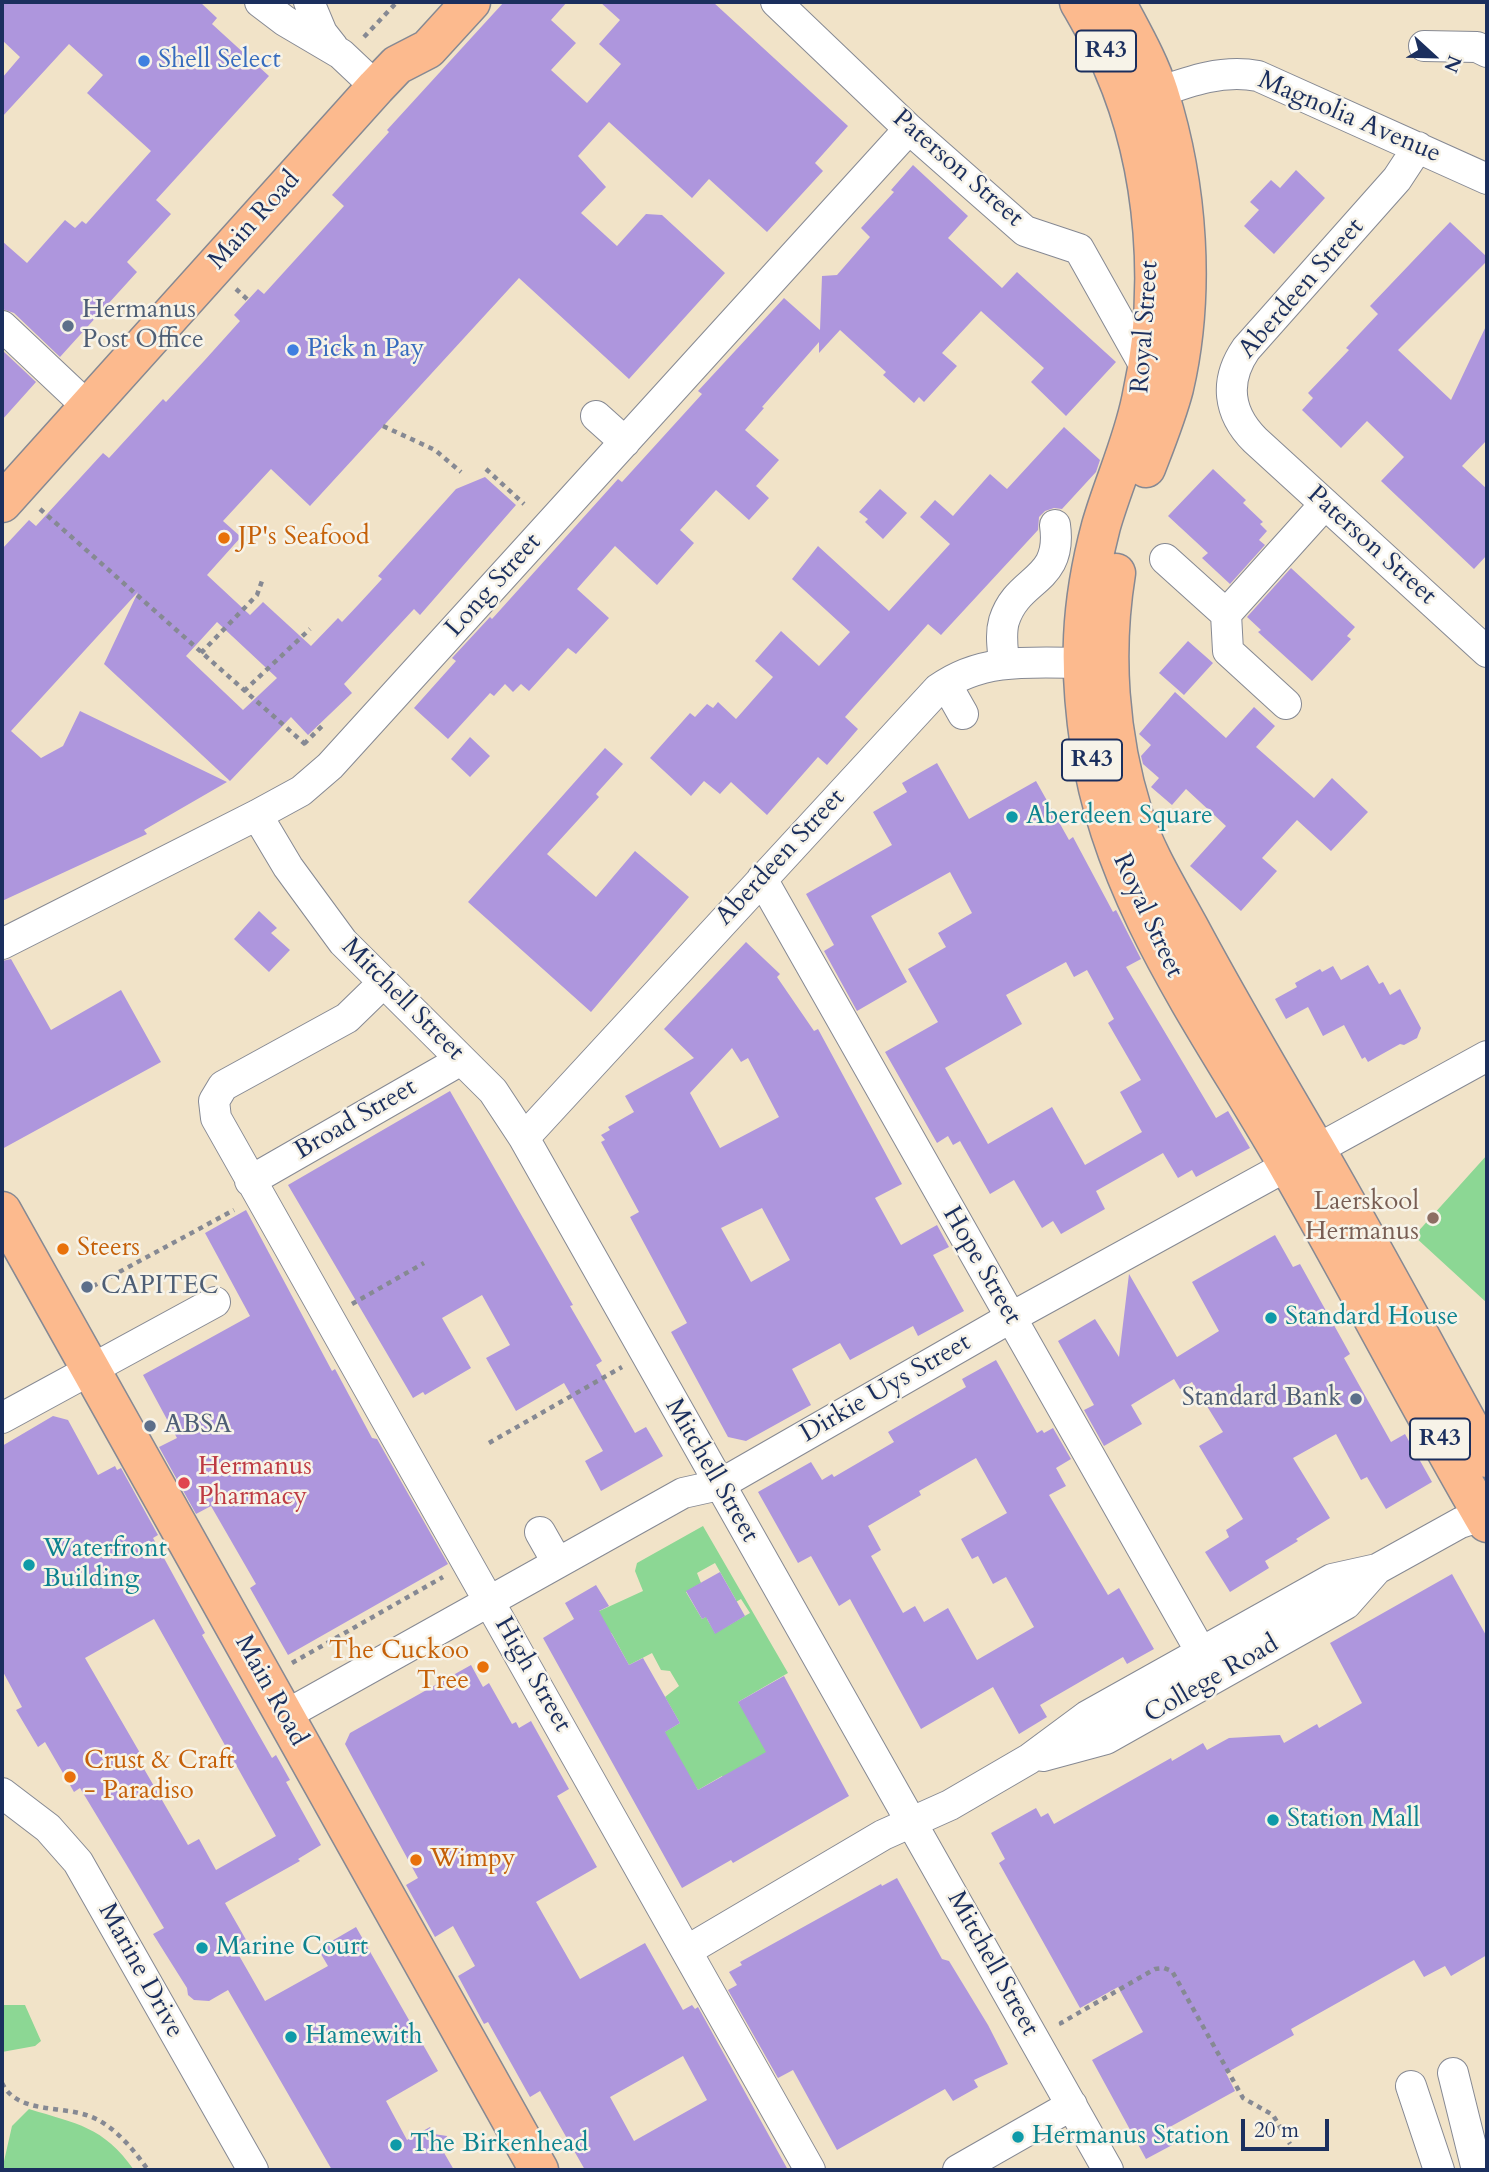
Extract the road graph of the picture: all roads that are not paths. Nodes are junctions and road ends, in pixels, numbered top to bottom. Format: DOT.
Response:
graph roads {
  1 [pos="260,2"];
  2 [pos="309,2"];
  3 [pos="435,2"];
  4 [pos="471,2"];
  5 [pos="775,2"];
  6 [pos="1079,2"];
  7 [pos="1116,2"];
  8 [pos="1424,46"];
  9 [pos="1487,52"];
  10 [pos="343,56"];
  11 [pos="386,76"];
  12 [pos="1143,97"];
  13 [pos="909,129"];
  14 [pos="1419,147"];
  15 [pos="1487,178"];
  16 [pos="2,326"];
  17 [pos="1147,370"];
  18 [pos="88,407"];
  19 [pos="596,416"];
  20 [pos="1255,440"];
  21 [pos="625,442"];
  22 [pos="9,495"];
  23 [pos="1325,504"];
  24 [pos="1055,525"];
  25 [pos="1165,559"];
  26 [pos="1226,614"];
  27 [pos="1487,652"];
  28 [pos="1081,663"];
  29 [pos="1004,664"];
  30 [pos="946,684"];
  31 [pos="1286,704"];
  32 [pos="962,714"];
  33 [pos="257,815"];
  34 [pos="762,879"];
  35 [pos="2,944"];
  36 [pos="383,982"];
  37 [pos="1487,1056"];
  38 [pos="461,1060"];
  39 [pos="524,1138"];
  40 [pos="1303,1159"];
  41 [pos="255,1189"];
  42 [pos="2,1211"];
  43 [pos="11,1250"];
  44 [pos="215,1301"];
  45 [pos="1010,1318"];
  46 [pos="91,1370"];
  47 [pos="2,1418"];
  48 [pos="1487,1458"];
  49 [pos="719,1485"];
  50 [pos="1486,1518"];
  51 [pos="540,1532"];
  52 [pos="557,1562"];
  53 [pos="1377,1569"];
  54 [pos="490,1602"];
  55 [pos="1201,1652"];
  56 [pos="284,1716"];
  57 [pos="1030,1759"];
  58 [pos="2,1793"];
  59 [pos="912,1822"];
  60 [pos="688,1950"];
  61 [pos="1453,2073"];
  62 [pos="1411,2086"];
  63 [pos="1072,2105"];
  64 [pos="253,2170"];
  65 [pos="539,2170"];
  66 [pos="810,2170"];
  67 [pos="958,2170"];
  68 [pos="1108,2170"];
  69 [pos="1439,2170"];
  70 [pos="1477,2170"];
  1 -- 10 [label="street"];
  2 -- 10 [label="street"];
  3 -- 11 [label="main road, Main Road"];
  4 -- 11 [label="main road, Main Road"];
  5 -- 13 [label="street, Paterson Street"];
  6 -- 12 [label="main road, Royal Street / R43"];
  7 -- 12 [label="main road, Royal Street / R43"];
  8 -- 9 [label="street"];
  10 -- 11 [label="street"];
  11 -- 18 [label="main road, Main Road"];
  12 -- 14 [label="street, Magnolia Avenue"];
  12 -- 17 [label="main road, Royal Street / R43"];
  12 -- 40 [label="main road, Royal Street / R43"];
  13 -- 17 [label="street, Paterson Street"];
  13 -- 21 [label="street, Long Street"];
  14 -- 15 [label="street, Magnolia Avenue"];
  14 -- 20 [label="street, Aberdeen Street"];
  16 -- 18 [label="street"];
  17 -- 28 [label="main road, Royal Street / R43"];
  18 -- 22 [label="main road, Main Road"];
  19 -- 21 [label="street"];
  20 -- 23 [label="street, Paterson Street"];
  21 -- 33 [label="street, Long Street"];
  23 -- 26 [label="street"];
  23 -- 27 [label="street, Paterson Street"];
  24 -- 29 [label="street"];
  25 -- 26 [label="street"];
  26 -- 31 [label="street"];
  28 -- 29 [label="street, Aberdeen Street"];
  28 -- 40 [label="main road, Royal Street / R43"];
  29 -- 30 [label="street, Aberdeen Street"];
  30 -- 32 [label="street"];
  30 -- 34 [label="street, Aberdeen Street"];
  33 -- 35 [label="street, Long Street"];
  33 -- 36 [label="street, Mitchell Street"];
  34 -- 39 [label="street, Aberdeen Street"];
  34 -- 45 [label="street, Hope Street"];
  36 -- 38 [label="street, Mitchell Street"];
  36 -- 41 [label="street, High Street"];
  37 -- 40 [label="street, Dirkie Uys Street"];
  38 -- 39 [label="street, Mitchell Street"];
  38 -- 41 [label="street, Broad Street"];
  39 -- 49 [label="street, Mitchell Street"];
  40 -- 45 [label="street, Dirkie Uys Street"];
  40 -- 48 [label="main road, Royal Street / R43"];
  40 -- 50 [label="main road, Royal Street / R43"];
  41 -- 54 [label="street, High Street"];
  42 -- 43 [label="main road, Main Road"];
  43 -- 46 [label="main road, Main Road"];
  44 -- 46 [label="street"];
  45 -- 49 [label="street, Dirkie Uys Street"];
  45 -- 55 [label="street, Hope Street"];
  46 -- 47 [label="street"];
  46 -- 56 [label="main road, Main Road"];
  49 -- 52 [label="street, Dirkie Uys Street"];
  49 -- 59 [label="street, Mitchell Street"];
  50 -- 53 [label="street, College Road"];
  51 -- 52 [label="street"];
  52 -- 54 [label="street, Dirkie Uys Street"];
  53 -- 55 [label="street, College Road"];
  53 -- 57 [label="street, College Road"];
  54 -- 56 [label="street, Dirkie Uys Street"];
  54 -- 60 [label="street, High Street"];
  55 -- 57 [label="street, College Road"];
  56 -- 65 [label="main road, Main Road"];
  57 -- 59 [label="street, College Road"];
  58 -- 64 [label="street, Marine Drive"];
  59 -- 60 [label="street, College Road"];
  59 -- 63 [label="street, Mitchell Street"];
  60 -- 66 [label="street, High Street"];
  61 -- 70 [label="street"];
  62 -- 69 [label="street"];
  63 -- 67 [label="street"];
  63 -- 68 [label="street, Mitchell Street"];
}
